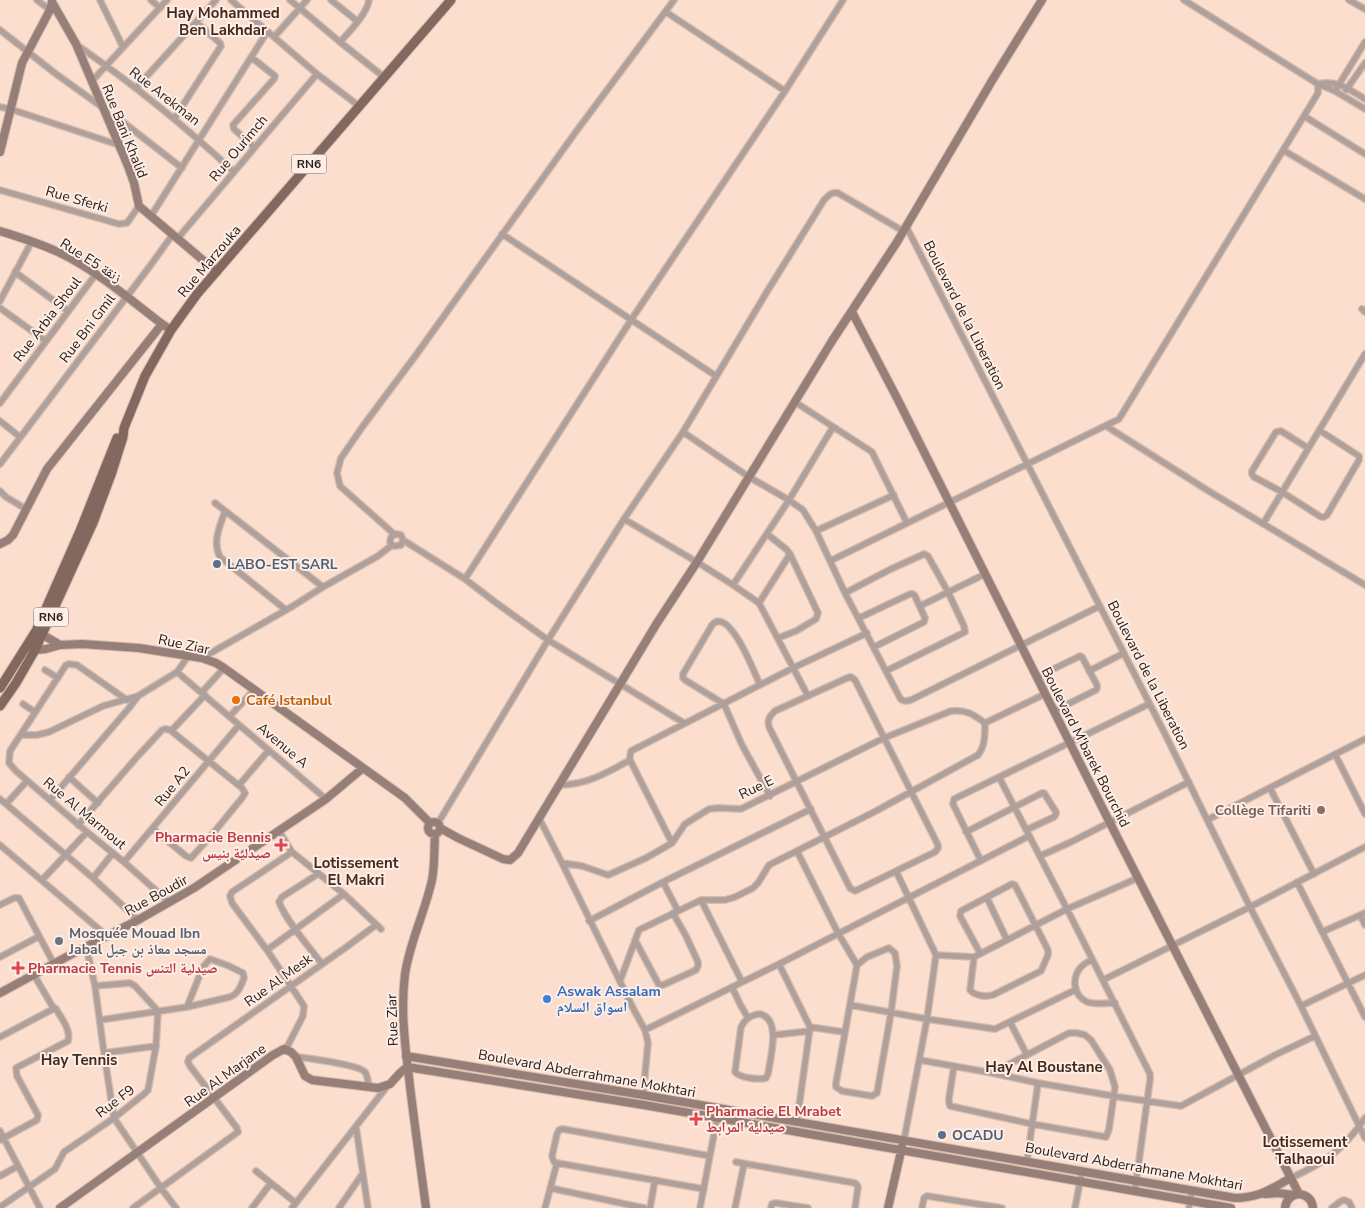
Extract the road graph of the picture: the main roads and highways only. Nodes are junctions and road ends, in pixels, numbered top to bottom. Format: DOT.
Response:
graph roads {
  1 [pos="447,1"];
  2 [pos="124,428"];
  3 [pos="89,521"];
  4 [pos="39,633"];
  5 [pos="31,649"];
  6 [pos="0,688"];
  7 [pos="0,706"];
  1 -- 2 [label="main road, Rue Marzouka / RN6"];
  2 -- 3 [label="main road, RN6"];
  2 -- 3 [label="main road, RN6"];
  3 -- 4 [label="main road, RN6"];
  3 -- 4 [label="main road, RN6"];
  4 -- 5 [label="main road, RN6"];
  5 -- 6 [label="main road, RN6"];
  5 -- 7 [label="main road, RN6"];
}
